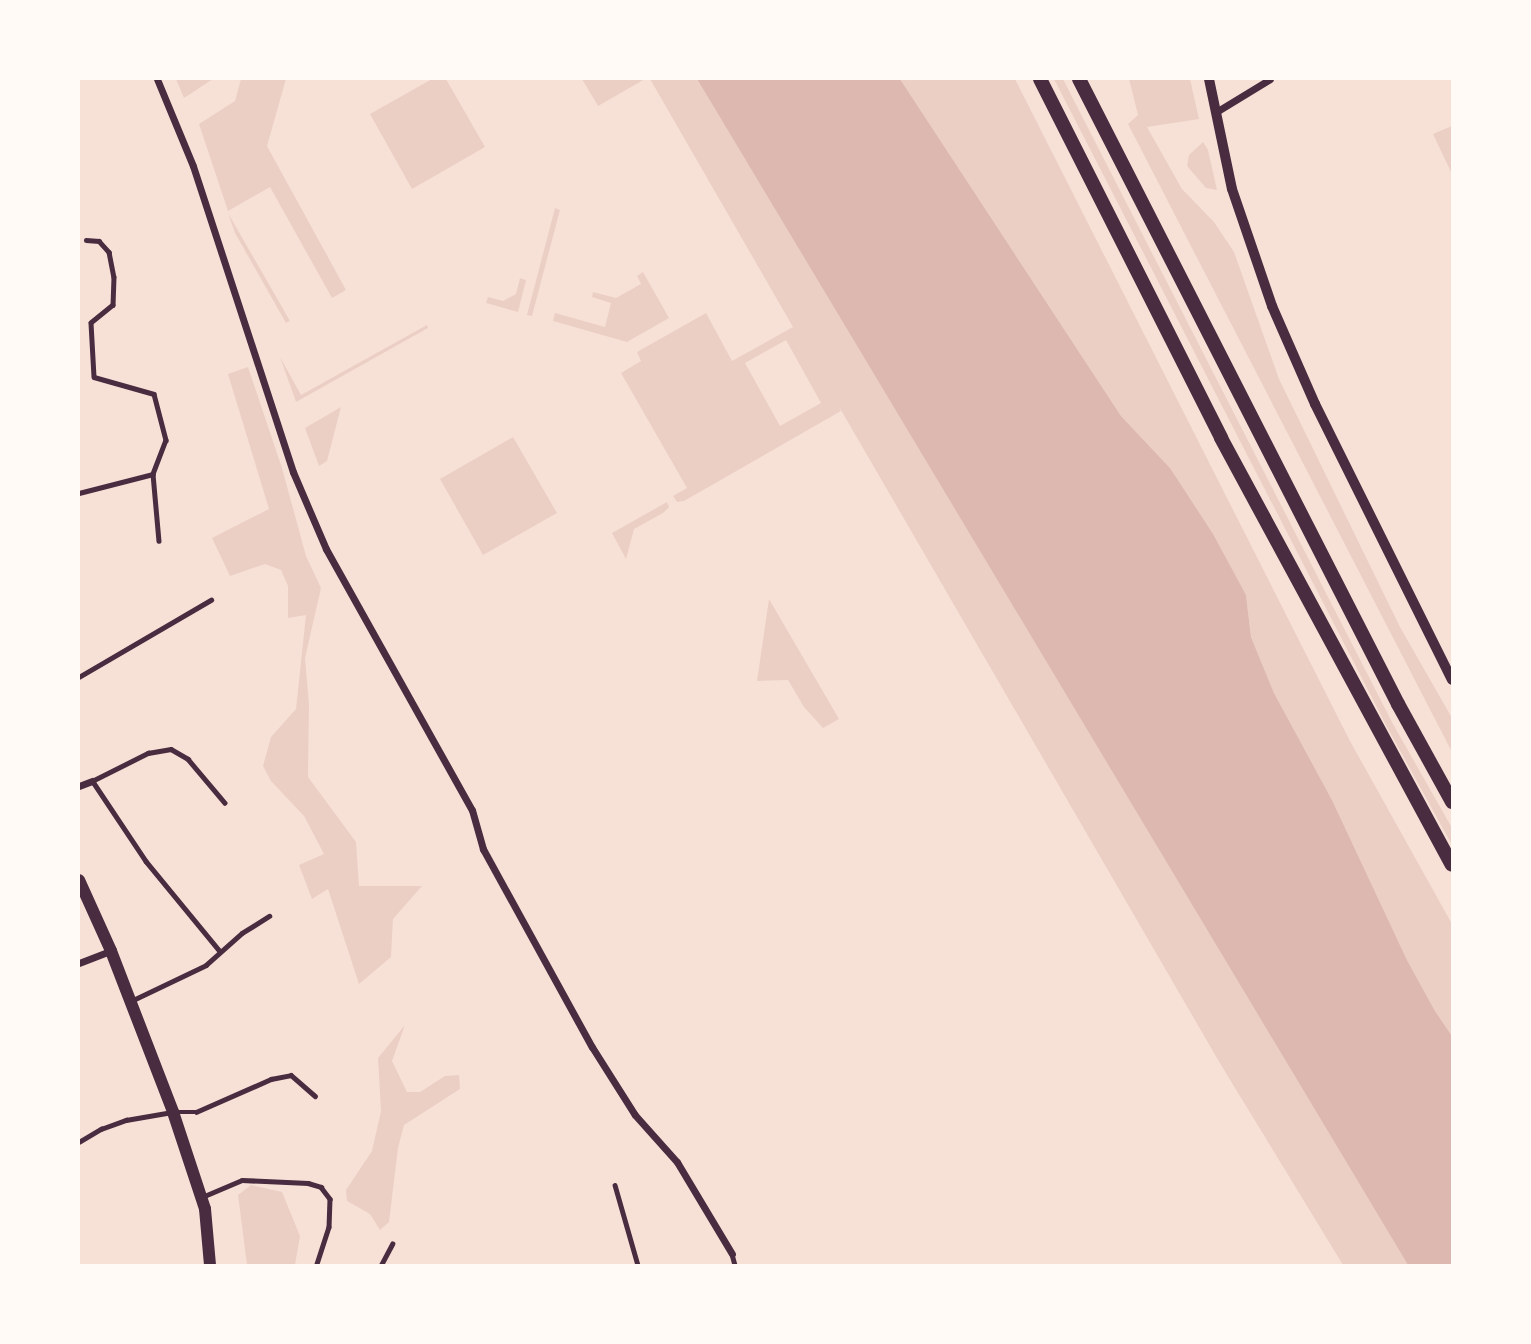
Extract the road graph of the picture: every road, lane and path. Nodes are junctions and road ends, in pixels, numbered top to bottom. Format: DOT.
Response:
graph roads {
  1 [pos="157,79"];
  2 [pos="1040,79"];
  3 [pos="1079,79"];
  4 [pos="1209,79"];
  5 [pos="1270,79"];
  6 [pos="1216,112"];
  7 [pos="86,240"];
  8 [pos="153,474"];
  9 [pos="79,493"];
  10 [pos="159,541"];
  11 [pos="211,600"];
  12 [pos="79,677"];
  13 [pos="1452,680"];
  14 [pos="92,781"];
  15 [pos="79,786"];
  16 [pos="1452,802"];
  17 [pos="225,803"];
  18 [pos="1452,865"];
  19 [pos="79,880"];
  20 [pos="269,916"];
  21 [pos="111,951"];
  22 [pos="220,952"];
  23 [pos="79,963"];
  24 [pos="130,1002"];
  25 [pos="316,1096"];
  26 [pos="173,1112"];
  27 [pos="79,1142"];
  28 [pos="615,1185"];
  29 [pos="201,1197"];
  30 [pos="392,1244"];
  31 [pos="732,1254"];
  32 [pos="210,1265"];
  33 [pos="317,1265"];
  34 [pos="381,1265"];
  35 [pos="638,1265"];
  36 [pos="735,1265"];
  1 -- 31 [label="street"];
  2 -- 18 [label="highway"];
  3 -- 16 [label="highway"];
  4 -- 6 [label="street"];
  5 -- 6 [label="street"];
  6 -- 13 [label="street"];
  7 -- 8 [label="lane"];
  8 -- 9 [label="lane"];
  8 -- 10 [label="lane"];
  11 -- 12 [label="lane"];
  14 -- 15 [label="street"];
  14 -- 17 [label="lane"];
  14 -- 22 [label="lane"];
  19 -- 21 [label="main road"];
  20 -- 22 [label="lane"];
  21 -- 23 [label="street"];
  21 -- 24 [label="main road"];
  22 -- 24 [label="lane"];
  24 -- 26 [label="main road"];
  25 -- 26 [label="lane"];
  26 -- 27 [label="lane"];
  26 -- 29 [label="main road"];
  28 -- 35 [label="lane"];
  29 -- 32 [label="main road"];
  29 -- 33 [label="lane"];
  30 -- 34 [label="lane"];
  31 -- 36 [label="lane"];
}
